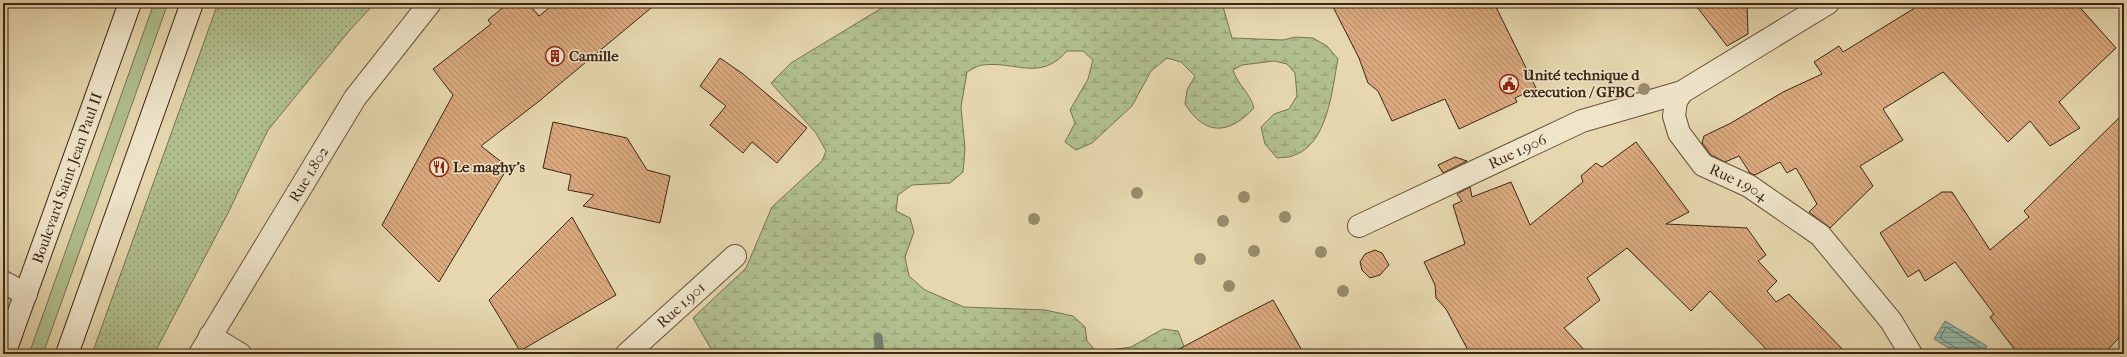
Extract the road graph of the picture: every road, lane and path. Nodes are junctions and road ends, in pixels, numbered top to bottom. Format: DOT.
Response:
graph roads {
  1 [pos="130,3"];
  2 [pos="192,3"];
  3 [pos="430,3"];
  4 [pos="1828,3"];
  5 [pos="1682,92"];
  6 [pos="1359,226"];
  7 [pos="735,256"];
  8 [pos="3,282"];
  9 [pos="26,294"];
  10 [pos="205,345"];
  11 [pos="4,354"];
  12 [pos="67,354"];
  13 [pos="240,354"];
  14 [pos="627,354"];
  15 [pos="1911,354"];
  1 -- 9 [label="street, Boulevard Saint Jean Paul II"];
  2 -- 12 [label="street"];
  3 -- 10 [label="street, Rue 1.802"];
  4 -- 5 [label="street"];
  5 -- 6 [label="street, Rue 1.906"];
  5 -- 15 [label="street, Rue 1.904"];
  7 -- 14 [label="street, Rue 1.901"];
  8 -- 9 [label="street"];
  9 -- 11 [label="street, Boulevard Saint Jean Paul II"];
  10 -- 13 [label="street"];
}
